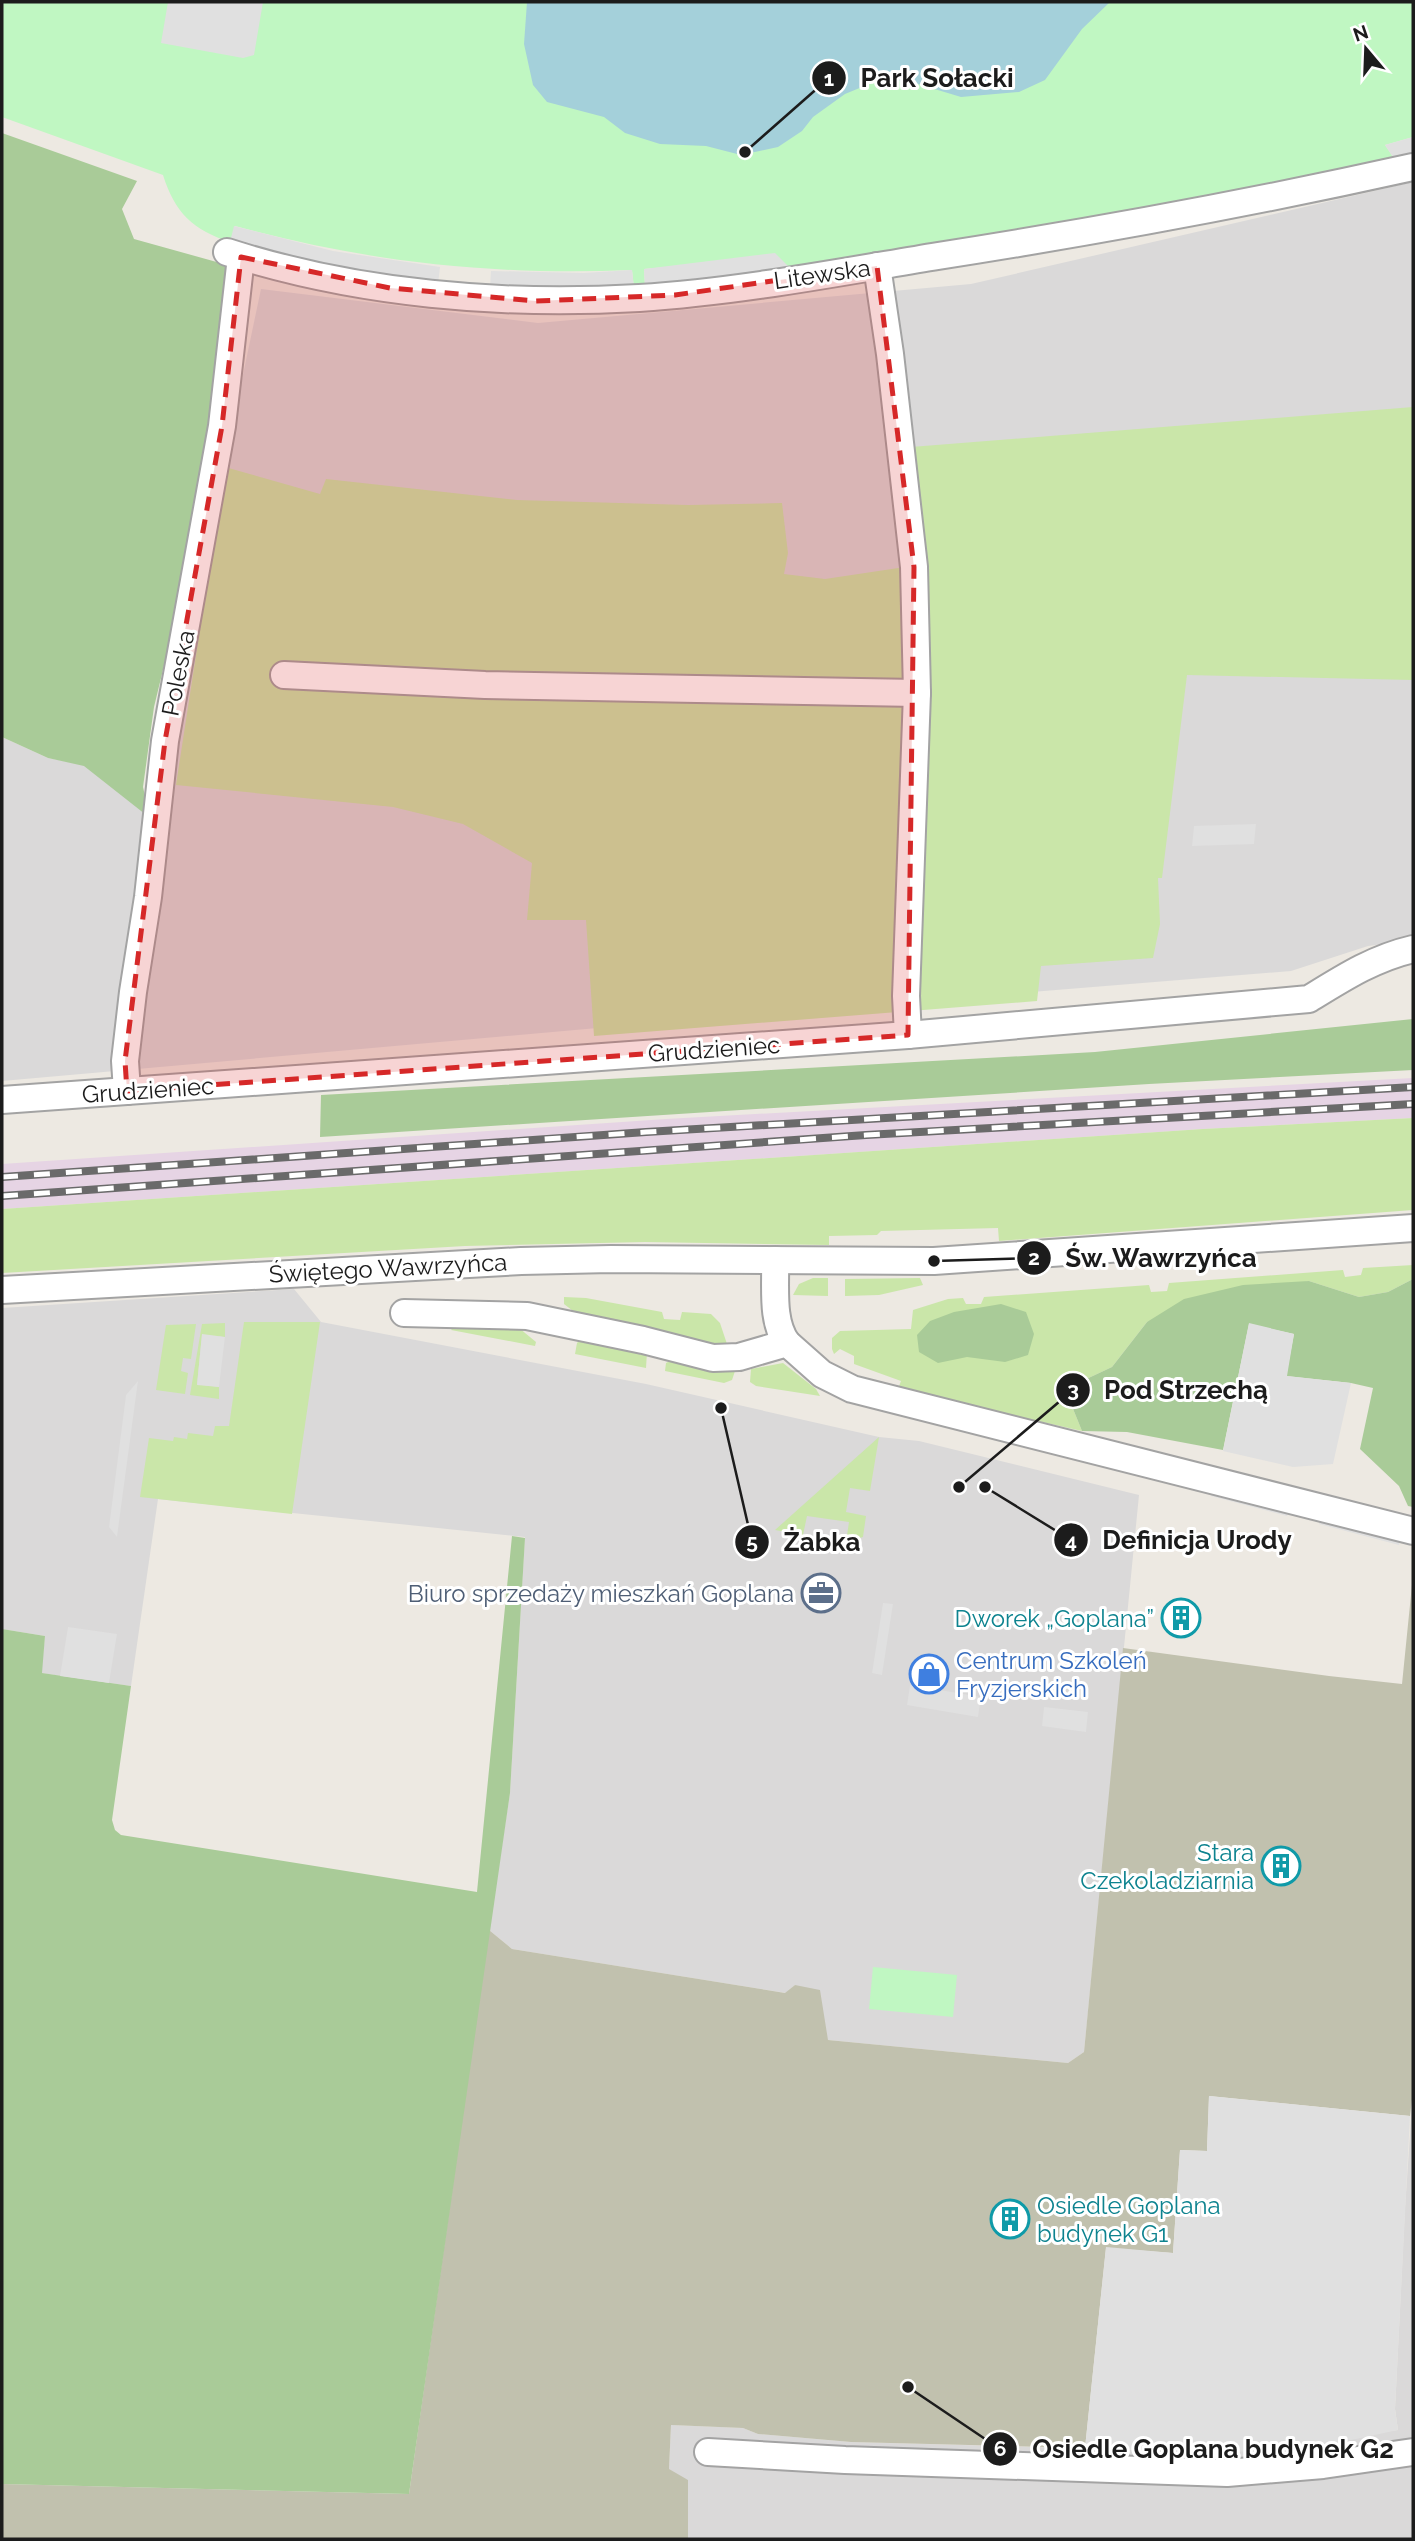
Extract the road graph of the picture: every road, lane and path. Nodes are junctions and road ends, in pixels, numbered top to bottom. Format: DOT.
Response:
graph roads {
  1 [pos="1413,167"];
  2 [pos="234,254"];
  3 [pos="877,266"];
  4 [pos="284,675"];
  5 [pos="917,693"];
  6 [pos="1413,949"];
  7 [pos="908,1035"];
  8 [pos="127,1091"];
  9 [pos="2,1100"];
  10 [pos="1413,1228"];
  11 [pos="775,1260"];
  12 [pos="2,1290"];
  13 [pos="404,1314"];
  14 [pos="787,1343"];
  15 [pos="1413,1531"];
  16 [pos="708,2452"];
  17 [pos="1413,2452"];
  1 -- 3 [label="street, Litewska"];
  2 -- 3 [label="street, Litewska"];
  2 -- 8 [label="street, Poleska"];
  3 -- 5 [label="street"];
  4 -- 5 [label="street"];
  5 -- 7 [label="street"];
  6 -- 7 [label="street, Grudzieniec"];
  7 -- 8 [label="street, Grudzieniec"];
  8 -- 9 [label="street, Grudzieniec"];
  10 -- 11 [label="street, Świętego Wawrzyńca"];
  11 -- 12 [label="street, Świętego Wawrzyńca"];
  11 -- 14 [label="street"];
  13 -- 14 [label="street, Świętego Wawrzyńca"];
  14 -- 15 [label="street"];
  16 -- 17 [label="street"];
}
